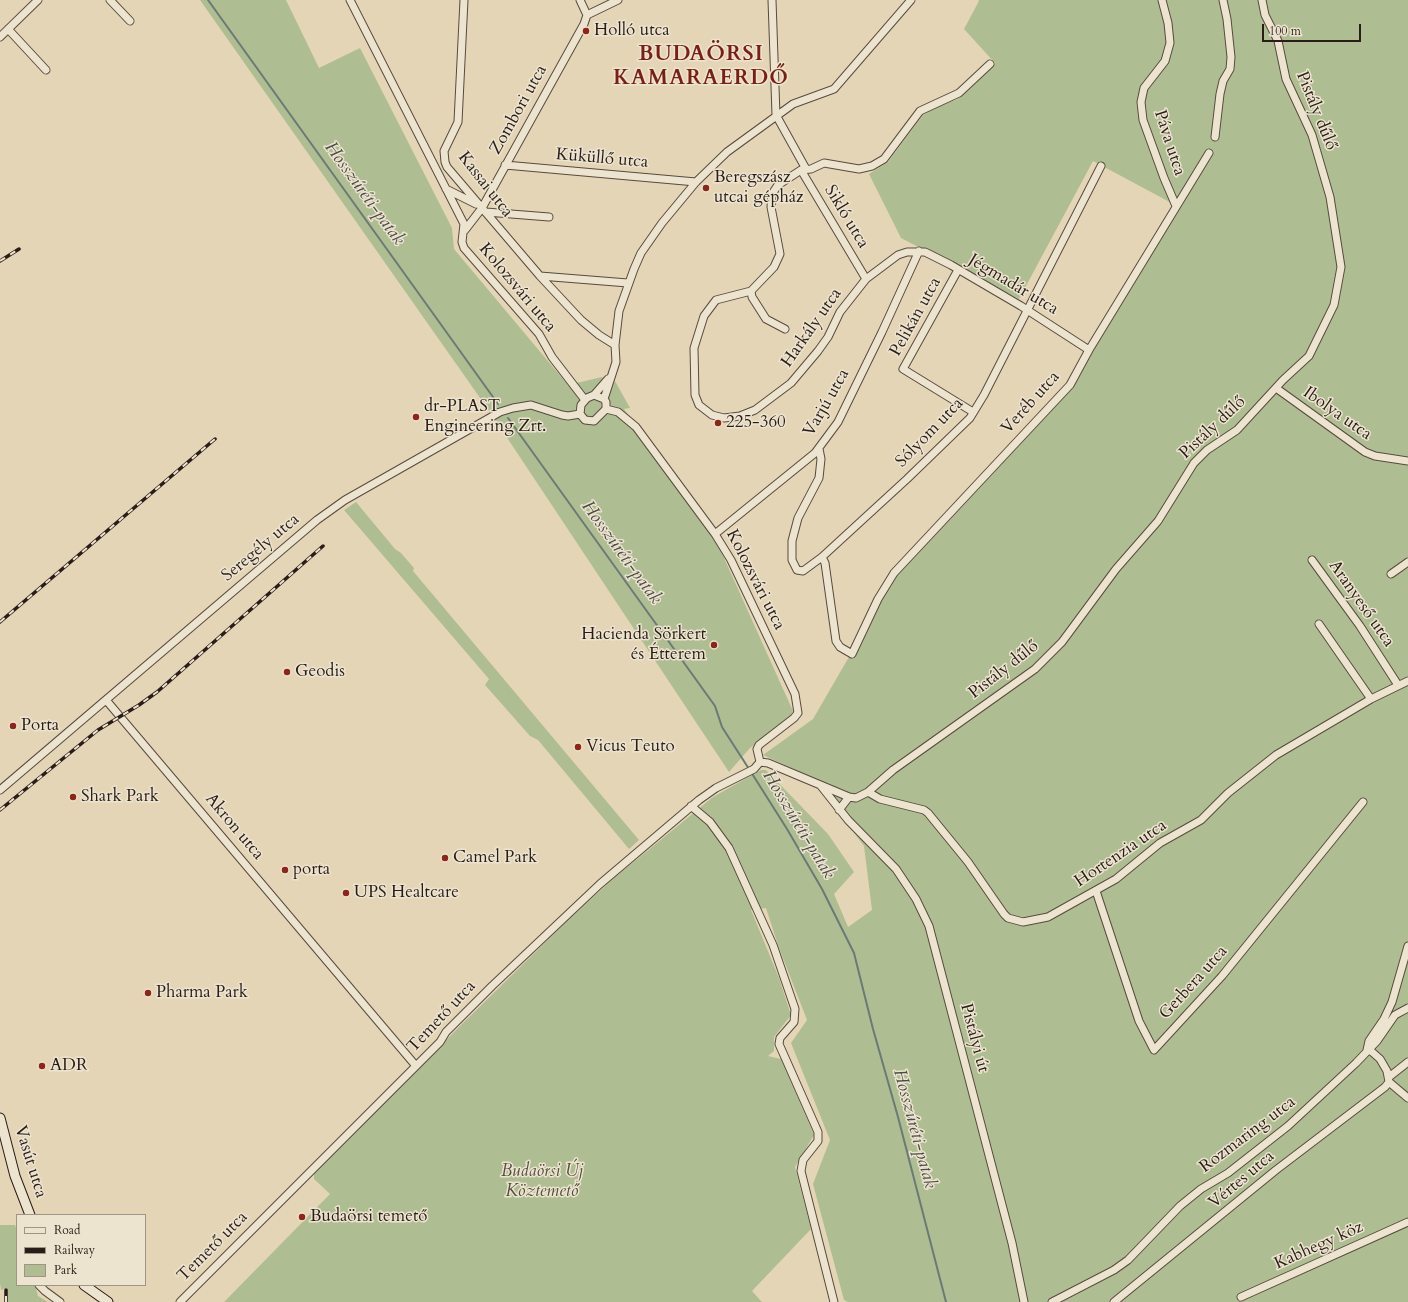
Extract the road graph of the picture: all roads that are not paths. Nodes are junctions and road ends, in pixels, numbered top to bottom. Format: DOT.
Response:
graph roads {
  1 [pos="38,0"];
  2 [pos="110,0"];
  3 [pos="350,0"];
  4 [pos="464,0"];
  5 [pos="580,0"];
  6 [pos="618,0"];
  7 [pos="772,0"];
  8 [pos="911,0"];
  9 [pos="1162,0"];
  10 [pos="1223,0"];
  11 [pos="1262,0"];
  12 [pos="587,15"];
  13 [pos="130,21"];
  14 [pos="8,29"];
  15 [pos="0,37"];
  16 [pos="990,64"];
  17 [pos="46,70"];
  18 [pos="776,115"];
  19 [pos="1215,137"];
  20 [pos="1209,153"];
  21 [pos="505,165"];
  22 [pos="1101,166"];
  23 [pos="803,170"];
  24 [pos="696,182"];
  25 [pos="446,189"];
  26 [pos="1176,206"];
  27 [pos="484,210"];
  28 [pos="549,218"];
  29 [pos="465,230"];
  30 [pos="919,251"];
  31 [pos="958,270"];
  32 [pos="540,276"];
  33 [pos="866,279"];
  34 [pos="628,283"];
  35 [pos="751,291"];
  36 [pos="1026,311"];
  37 [pos="785,329"];
  38 [pos="615,345"];
  39 [pos="1090,350"];
  40 [pos="612,374"];
  41 [pos="1276,388"];
  42 [pos="594,395"];
  43 [pos="604,399"];
  44 [pos="585,400"];
  45 [pos="606,409"];
  46 [pos="973,412"];
  47 [pos="580,414"];
  48 [pos="818,449"];
  49 [pos="1408,461"];
  50 [pos="715,534"];
  51 [pos="822,557"];
  52 [pos="1312,560"];
  53 [pos="1408,562"];
  54 [pos="1391,574"];
  55 [pos="1319,624"];
  56 [pos="1408,681"];
  57 [pos="1398,685"];
  58 [pos="1371,699"];
  59 [pos="106,700"];
  60 [pos="760,762"];
  61 [pos="820,786"];
  62 [pos="0,790"];
  63 [pos="868,792"];
  64 [pos="849,797"];
  65 [pos="1363,802"];
  66 [pos="691,806"];
  67 [pos="839,810"];
  68 [pos="1096,891"];
  69 [pos="1408,946"];
  70 [pos="1408,1008"];
  71 [pos="1367,1051"];
  72 [pos="1408,1062"];
  73 [pos="416,1066"];
  74 [pos="1389,1080"];
  75 [pos="1408,1098"];
  76 [pos="0,1118"];
  77 [pos="30,1214"];
  78 [pos="1408,1222"];
  79 [pos="40,1286"];
  80 [pos="85,1286"];
  81 [pos="1242,1297"];
  82 [pos="60,1302"];
  83 [pos="108,1302"];
  84 [pos="180,1302"];
  85 [pos="834,1302"];
  86 [pos="1024,1302"];
  87 [pos="1052,1302"];
  88 [pos="1114,1302"];
  1 -- 14 [label="street"];
  2 -- 13 [label="street"];
  3 -- 25 [label="street, Kolozsvári utca"];
  4 -- 27 [label="street, Kassai utca"];
  5 -- 12 [label="street"];
  6 -- 12 [label="street"];
  7 -- 18 [label="street"];
  8 -- 18 [label="street"];
  9 -- 26 [label="street, Páva utca"];
  10 -- 19 [label="street"];
  11 -- 41 [label="street, Pistály dűlő"];
  12 -- 21 [label="street, Zombori utca"];
  14 -- 15 [label="street"];
  14 -- 17 [label="street"];
  16 -- 23 [label="street"];
  18 -- 23 [label="street"];
  18 -- 24 [label="street"];
  20 -- 26 [label="street, Veréb utca"];
  21 -- 24 [label="street, Küküllő utca"];
  21 -- 27 [label="street, Zombori utca"];
  22 -- 36 [label="street, Sólyom utca"];
  23 -- 33 [label="street, Sikló utca"];
  23 -- 35 [label="street"];
  24 -- 34 [label="street"];
  25 -- 27 [label="street"];
  25 -- 29 [label="street, Kolozsvári utca"];
  26 -- 39 [label="street, Veréb utca"];
  27 -- 28 [label="street"];
  27 -- 29 [label="street, Zombori utca"];
  27 -- 32 [label="street, Kassai utca"];
  29 -- 44 [label="street, Kolozsvári utca"];
  30 -- 31 [label="street, Jégmadár utca"];
  30 -- 33 [label="street, Harkály utca"];
  30 -- 48 [label="street, Varjú utca"];
  31 -- 36 [label="street, Jégmadár utca"];
  31 -- 46 [label="street, Pelikán utca"];
  32 -- 34 [label="street"];
  32 -- 38 [label="street, Kassai utca"];
  33 -- 35 [label="street, Harkály utca"];
  34 -- 38 [label="street"];
  35 -- 37 [label="street, Harkály utca"];
  36 -- 39 [label="street, Jégmadár utca"];
  36 -- 46 [label="street, Sólyom utca"];
  38 -- 40 [label="street"];
  39 -- 51 [label="street, Veréb utca"];
  40 -- 42 [label="street"];
  40 -- 43 [label="street"];
  41 -- 49 [label="street, Ibolya utca"];
  41 -- 63 [label="street, Pistály dűlő"];
  42 -- 43 [label="street"];
  42 -- 44 [label="street"];
  43 -- 45 [label="street"];
  44 -- 47 [label="street"];
  45 -- 47 [label="street"];
  45 -- 50 [label="street, Kolozsvári utca"];
  46 -- 51 [label="street, Sólyom utca"];
  47 -- 59 [label="street, Seregély utca"];
  48 -- 50 [label="street, Varjú utca"];
  48 -- 51 [label="street, Sólyom utca"];
  50 -- 60 [label="street, Kolozsvári utca"];
  52 -- 57 [label="street, Aranyeső utca"];
  53 -- 54 [label="street"];
  55 -- 58 [label="street"];
  56 -- 57 [label="street, Hortenzia utca"];
  57 -- 58 [label="street, Hortenzia utca"];
  58 -- 68 [label="street, Hortenzia utca"];
  59 -- 62 [label="street, Seregély utca"];
  59 -- 73 [label="street, Akron utca"];
  60 -- 61 [label="street"];
  60 -- 66 [label="street, Temető utca"];
  61 -- 64 [label="street"];
  61 -- 67 [label="street, Pistályi út"];
  63 -- 64 [label="street"];
  63 -- 68 [label="street, Hortenzia utca"];
  64 -- 67 [label="street"];
  65 -- 68 [label="street, Gerbera utca"];
  66 -- 73 [label="street, Temető utca"];
  66 -- 85 [label="street"];
  67 -- 86 [label="street, Pistályi út"];
  69 -- 71 [label="street, Rozmaring utca"];
  70 -- 71 [label="street"];
  71 -- 74 [label="street"];
  71 -- 87 [label="street, Rozmaring utca"];
  72 -- 74 [label="street, Vértes utca"];
  73 -- 84 [label="street, Temető utca"];
  74 -- 75 [label="street"];
  74 -- 88 [label="street, Vértes utca"];
  76 -- 77 [label="street, Vasút utca"];
  78 -- 81 [label="street, Kabhegy köz"];
  79 -- 82 [label="street"];
  80 -- 83 [label="street"];
}
